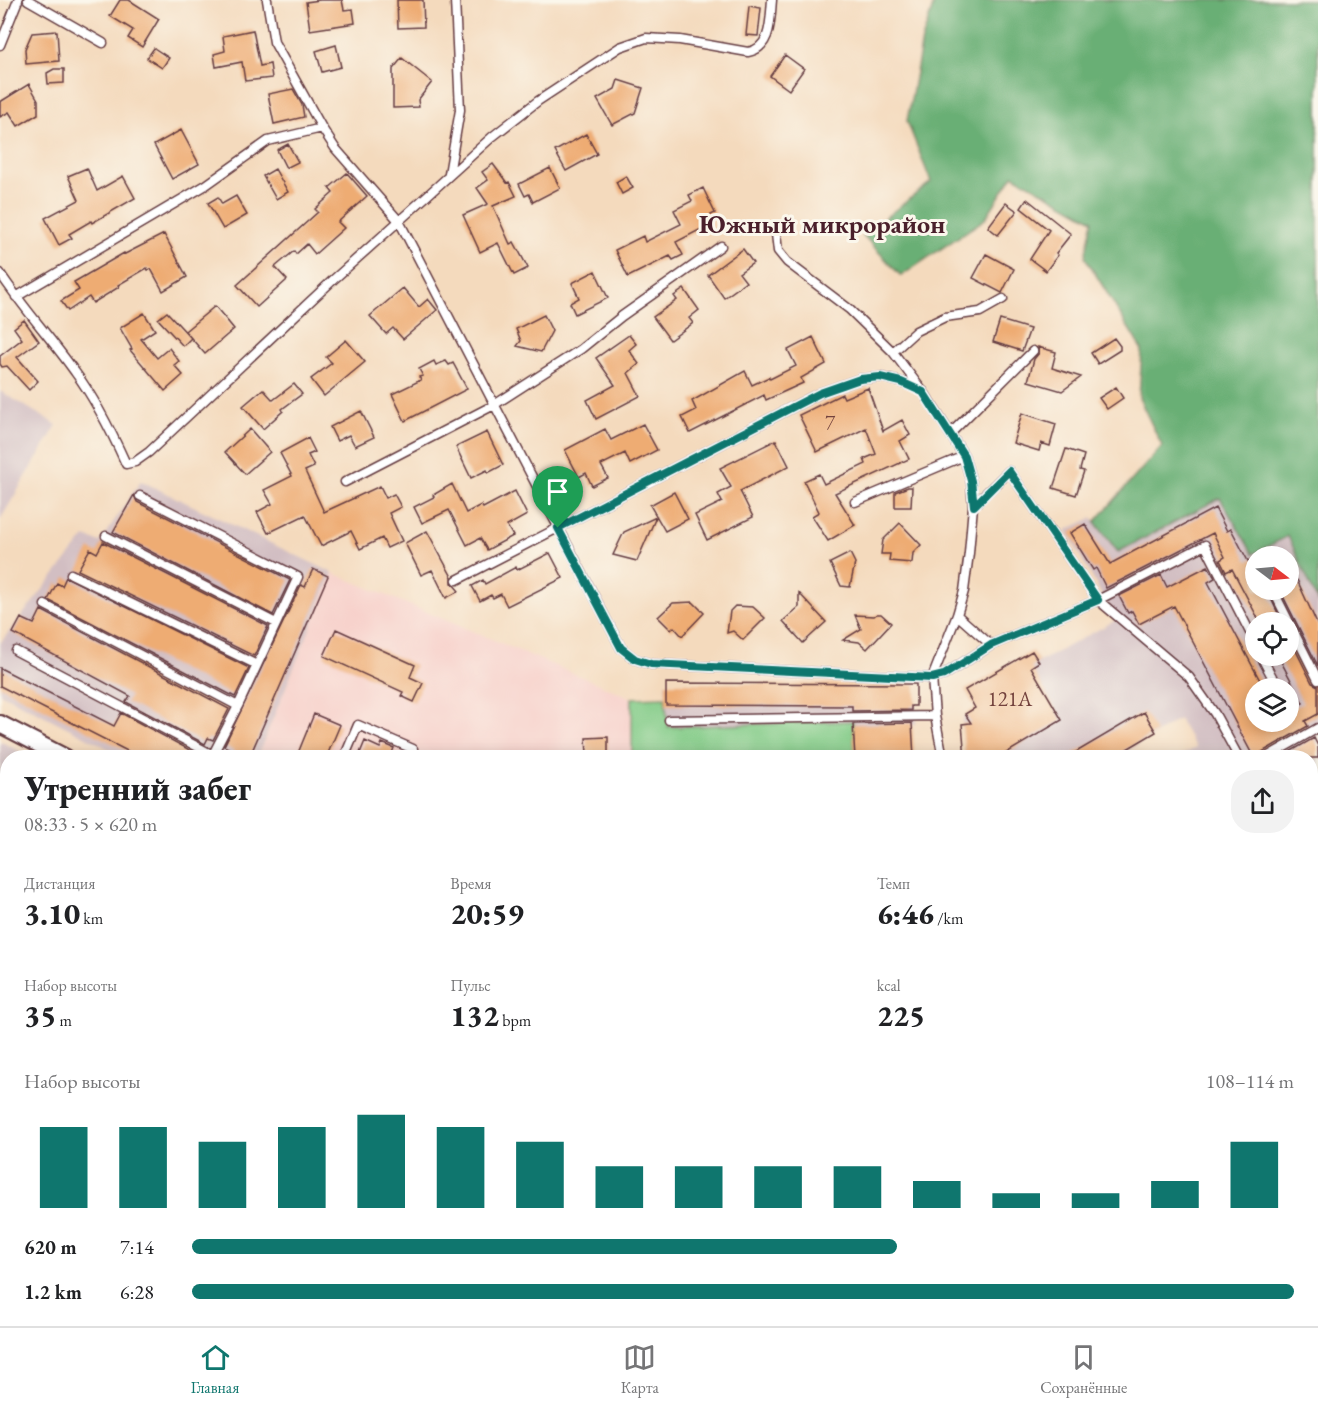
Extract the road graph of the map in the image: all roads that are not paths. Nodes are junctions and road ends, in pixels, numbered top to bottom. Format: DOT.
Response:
graph roads {
  1 [pos="18,0"];
  2 [pos="28,0"];
  3 [pos="267,0"];
  4 [pos="454,0"];
  5 [pos="772,0"];
  6 [pos="103,43"];
  7 [pos="0,45"];
  8 [pos="322,128"];
  9 [pos="449,175"];
  10 [pos="399,221"];
  11 [pos="776,234"];
  12 [pos="721,246"];
  13 [pos="0,273"];
  14 [pos="16,297"];
  15 [pos="1003,300"];
  16 [pos="1033,351"];
  17 [pos="893,352"];
  18 [pos="923,392"];
  19 [pos="494,405"];
  20 [pos="951,433"];
  21 [pos="964,456"];
  22 [pos="345,482"];
  23 [pos="140,496"];
  24 [pos="855,502"];
  25 [pos="974,506"];
  26 [pos="558,528"];
  27 [pos="106,536"];
  28 [pos="71,574"];
  29 [pos="457,580"];
  30 [pos="1098,600"];
  31 [pos="1278,600"];
  32 [pos="45,604"];
  33 [pos="957,615"];
  34 [pos="276,622"];
  35 [pos="1245,623"];
  36 [pos="991,645"];
  37 [pos="16,651"];
  38 [pos="256,665"];
  39 [pos="932,678"];
  40 [pos="1318,680"];
  41 [pos="238,706"];
  42 [pos="935,716"];
  43 [pos="669,720"];
  44 [pos="0,724"];
  45 [pos="1318,728"];
  46 [pos="50,750"];
  47 [pos="201,750"];
  48 [pos="215,750"];
  49 [pos="347,750"];
  50 [pos="414,750"];
  51 [pos="941,750"];
  52 [pos="1235,750"];
  53 [pos="1279,750"];
  1 -- 7 [label="lane"];
  2 -- 6 [label="lane"];
  3 -- 8 [label="lane"];
  4 -- 9 [label="lane"];
  5 -- 9 [label="lane"];
  8 -- 10 [label="lane"];
  8 -- 14 [label="lane"];
  9 -- 10 [label="lane"];
  10 -- 14 [label="lane"];
  10 -- 19 [label="lane"];
  11 -- 17 [label="lane"];
  12 -- 19 [label="lane"];
  13 -- 14 [label="lane"];
  15 -- 17 [label="lane"];
  16 -- 20 [label="lane"];
  17 -- 18 [label="lane"];
  18 -- 20 [label="lane"];
  18 -- 26 [label="lane"];
  19 -- 22 [label="lane"];
  19 -- 26 [label="lane"];
  20 -- 21 [label="lane"];
  21 -- 24 [label="lane"];
  21 -- 25 [label="lane"];
  23 -- 34 [label="lane"];
  25 -- 30 [label="lane"];
  25 -- 33 [label="lane"];
  26 -- 29 [label="lane"];
  26 -- 39 [label="lane"];
  27 -- 34 [label="lane"];
  28 -- 38 [label="lane"];
  30 -- 35 [label="lane"];
  30 -- 36 [label="lane"];
  30 -- 52 [label="lane"];
  31 -- 40 [label="lane"];
  32 -- 41 [label="lane"];
  33 -- 36 [label="lane"];
  33 -- 39 [label="lane"];
  34 -- 38 [label="lane"];
  36 -- 39 [label="lane"];
  37 -- 47 [label="lane"];
  38 -- 41 [label="lane"];
  39 -- 42 [label="lane"];
  41 -- 48 [label="lane"];
  42 -- 43 [label="lane"];
  42 -- 51 [label="lane"];
  44 -- 46 [label="street"];
  45 -- 53 [label="lane"];
  49 -- 50 [label="lane"];
}
